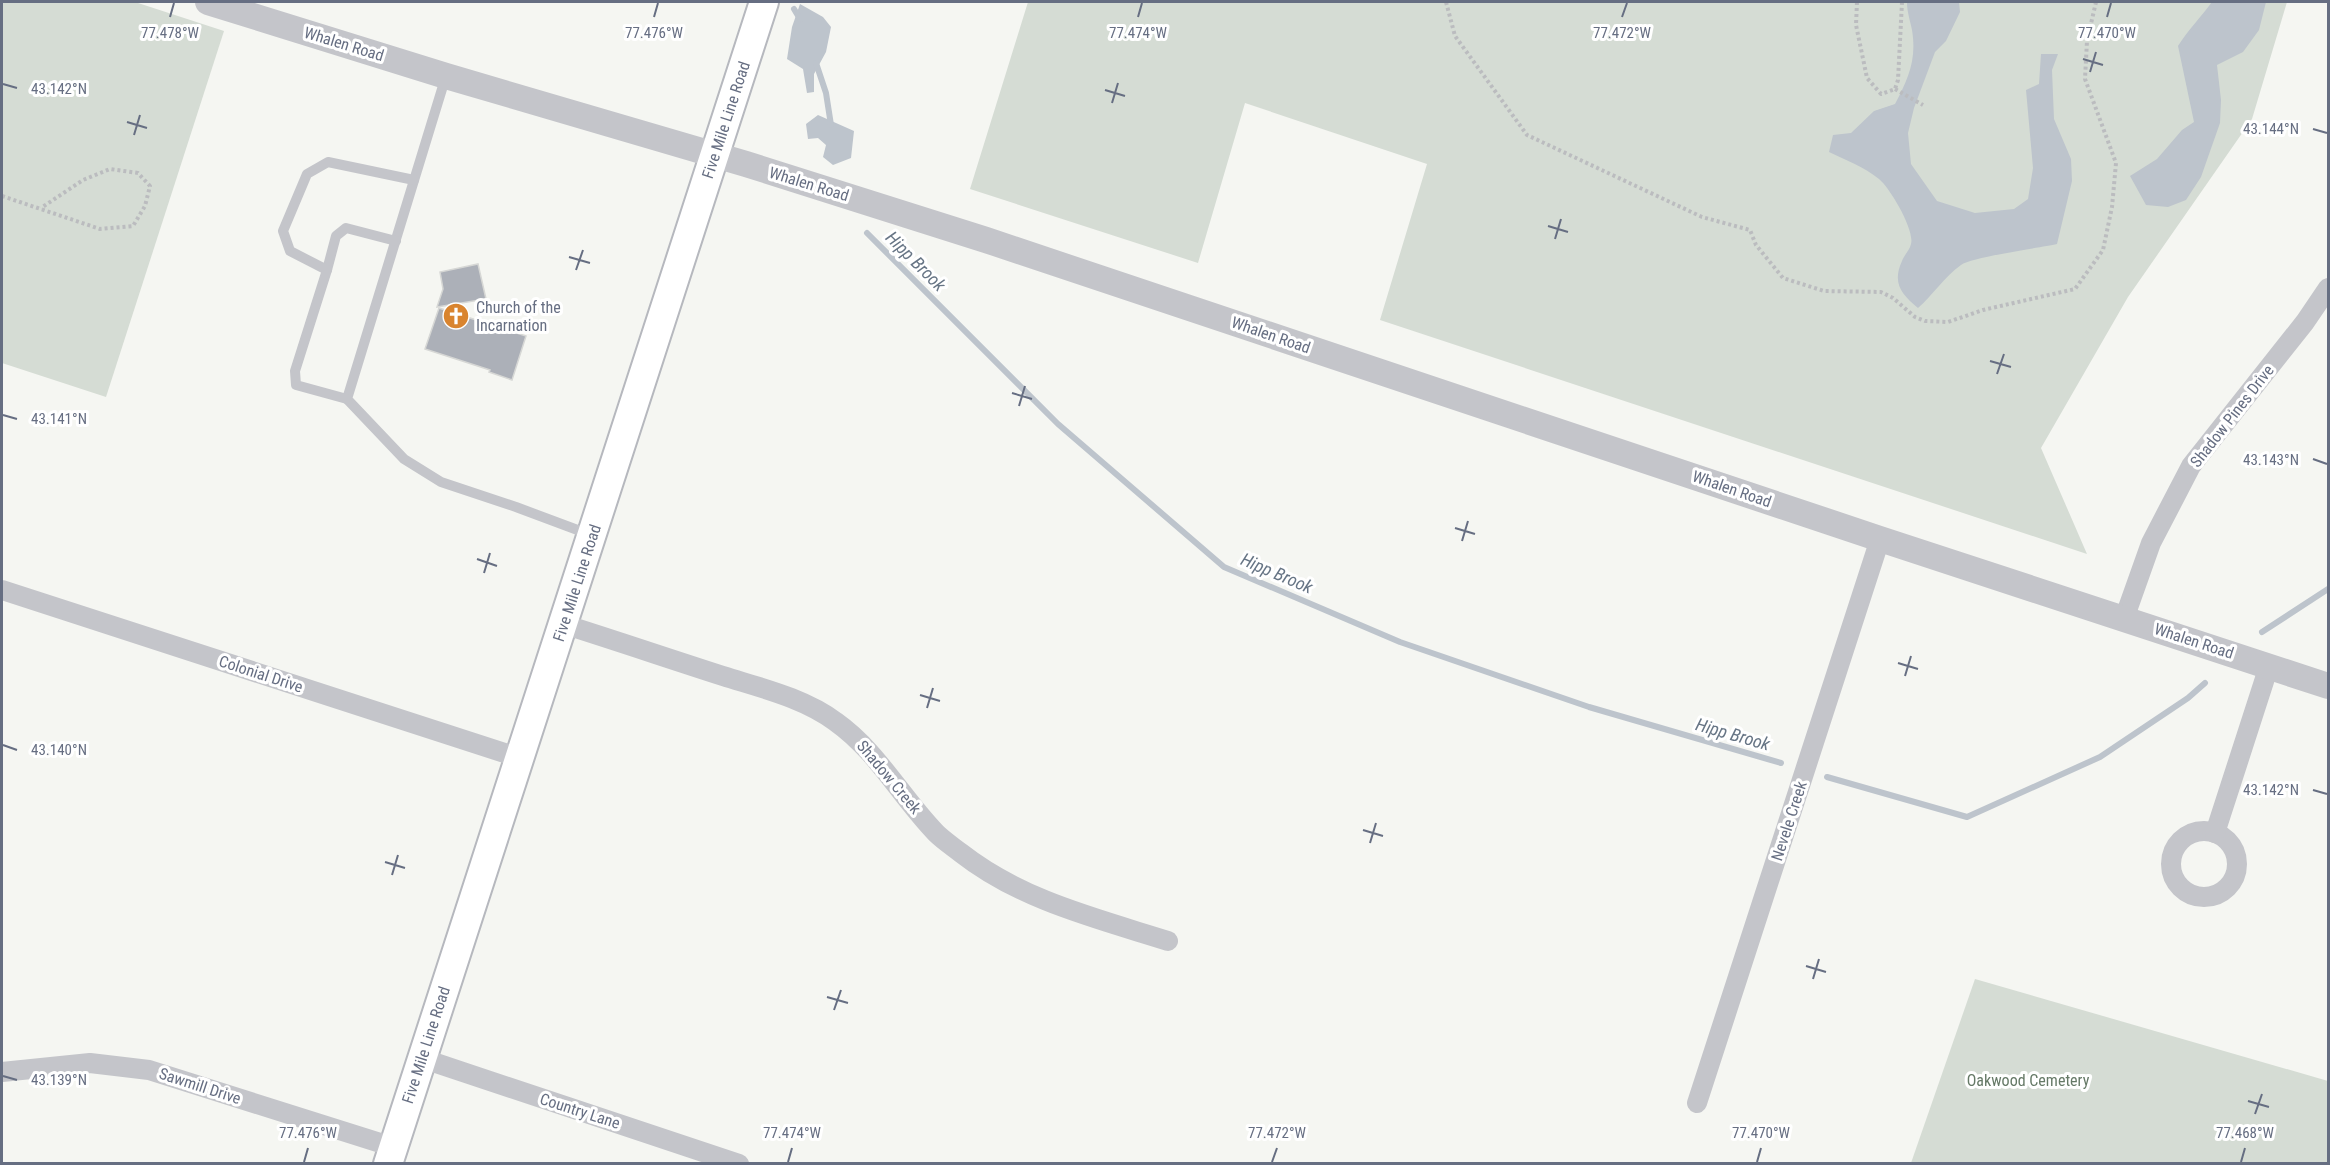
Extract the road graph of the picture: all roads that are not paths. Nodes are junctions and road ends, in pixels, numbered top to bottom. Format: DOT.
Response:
graph roads {
  1 [pos="208,2"];
  2 [pos="764,2"];
  3 [pos="446,76"];
  4 [pos="715,154"];
  5 [pos="414,180"];
  6 [pos="396,241"];
  7 [pos="327,270"];
  8 [pos="2328,288"];
  9 [pos="347,399"];
  10 [pos="593,536"];
  11 [pos="1880,539"];
  12 [pos="2,590"];
  13 [pos="2124,619"];
  14 [pos="563,624"];
  15 [pos="2269,666"];
  16 [pos="2328,686"];
  17 [pos="520,758"];
  18 [pos="2215,832"];
  19 [pos="1168,941"];
  20 [pos="421,1058"];
  21 [pos="2,1071"];
  22 [pos="1697,1103"];
  23 [pos="390,1155"];
  24 [pos="739,1164"];
  1 -- 3 [label="street, Whalen Road"];
  2 -- 4 [label="main road, Five Mile Line Road"];
  3 -- 4 [label="street, Whalen Road"];
  3 -- 5 [label="lane"];
  4 -- 10 [label="main road, Five Mile Line Road"];
  4 -- 11 [label="street, Whalen Road"];
  5 -- 6 [label="lane"];
  5 -- 7 [label="lane"];
  6 -- 7 [label="lane"];
  6 -- 9 [label="lane"];
  7 -- 9 [label="lane"];
  8 -- 13 [label="street, Shadow Pines Drive"];
  9 -- 10 [label="lane"];
  10 -- 14 [label="main road, Five Mile Line Road"];
  11 -- 13 [label="street, Whalen Road"];
  11 -- 22 [label="street, Nevele Creek"];
  12 -- 17 [label="street, Colonial Drive"];
  13 -- 15 [label="street, Whalen Road"];
  14 -- 17 [label="main road, Five Mile Line Road"];
  14 -- 19 [label="street, Shadow Creek"];
  15 -- 16 [label="street, Whalen Road"];
  15 -- 18 [label="street"];
  17 -- 20 [label="main road, Five Mile Line Road"];
  20 -- 23 [label="main road, Five Mile Line Road"];
  20 -- 24 [label="street, Country Lane"];
  21 -- 23 [label="street, Sawmill Drive"];
}
